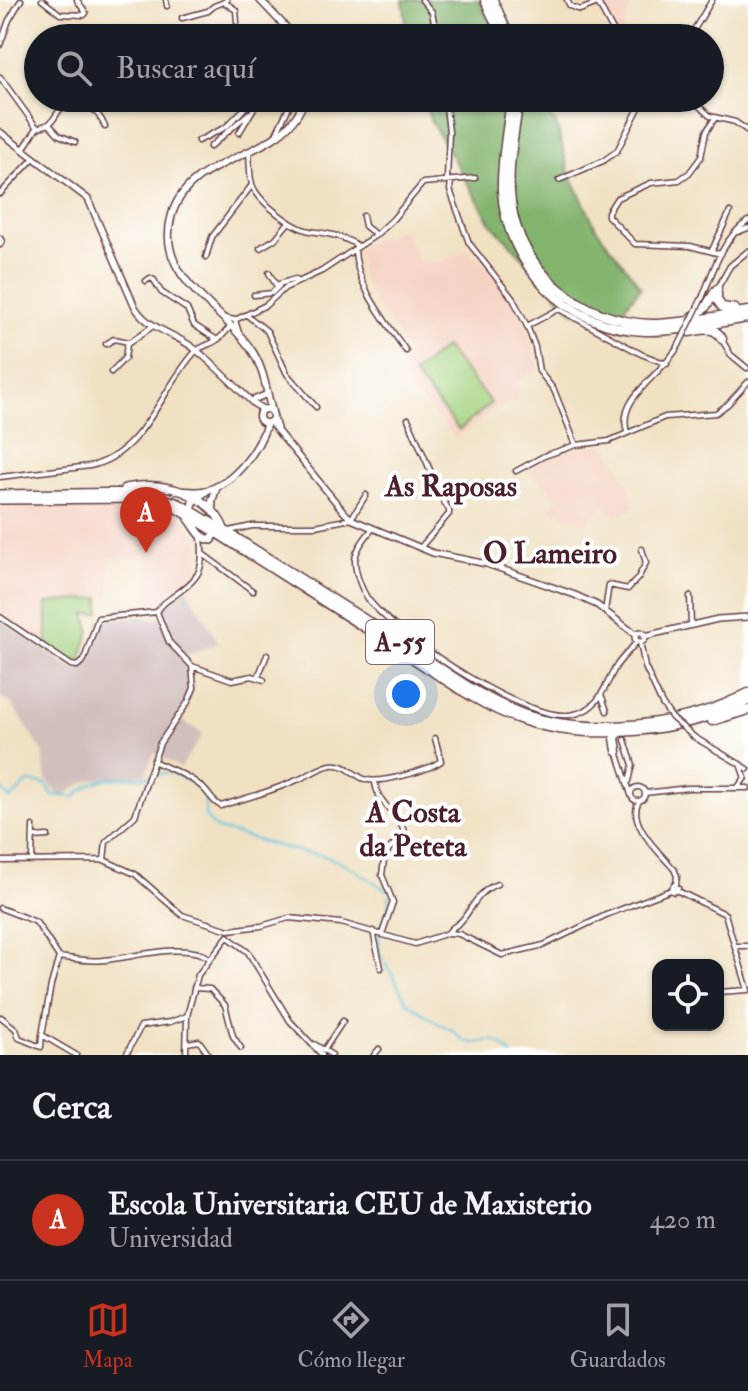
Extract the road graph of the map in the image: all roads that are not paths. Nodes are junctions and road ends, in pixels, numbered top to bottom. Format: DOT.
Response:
graph roads {
  1 [pos="21,0"];
  2 [pos="42,0"];
  3 [pos="77,0"];
  4 [pos="260,0"];
  5 [pos="422,0"];
  6 [pos="485,0"];
  7 [pos="496,0"];
  8 [pos="567,0"];
  9 [pos="712,0"];
  10 [pos="226,1"];
  11 [pos="598,2"];
  12 [pos="182,18"];
  13 [pos="237,22"];
  14 [pos="283,24"];
  15 [pos="434,24"];
  16 [pos="496,24"];
  17 [pos="506,24"];
  18 [pos="610,24"];
  19 [pos="697,24"];
  20 [pos="0,45"];
  21 [pos="0,77"];
  22 [pos="24,110"];
  23 [pos="25,112"];
  24 [pos="58,112"];
  25 [pos="96,112"];
  26 [pos="243,112"];
  27 [pos="286,112"];
  28 [pos="298,112"];
  29 [pos="447,112"];
  30 [pos="510,112"];
  31 [pos="517,112"];
  32 [pos="637,112"];
  33 [pos="708,112"];
  34 [pos="249,113"];
  35 [pos="715,118"];
  36 [pos="49,124"];
  37 [pos="105,127"];
  38 [pos="37,128"];
  39 [pos="748,131"];
  40 [pos="0,132"];
  41 [pos="239,133"];
  42 [pos="273,139"];
  43 [pos="198,141"];
  44 [pos="75,142"];
  45 [pos="210,147"];
  46 [pos="24,148"];
  47 [pos="249,152"];
  48 [pos="36,157"];
  49 [pos="475,178"];
  50 [pos="449,180"];
  51 [pos="559,180"];
  52 [pos="252,185"];
  53 [pos="0,194"];
  54 [pos="730,212"];
  55 [pos="363,216"];
  56 [pos="748,221"];
  57 [pos="289,222"];
  58 [pos="748,228"];
  59 [pos="376,235"];
  60 [pos="733,236"];
  61 [pos="0,238"];
  62 [pos="0,245"];
  63 [pos="357,247"];
  64 [pos="260,248"];
  65 [pos="712,250"];
  66 [pos="748,251"];
  67 [pos="721,254"];
  68 [pos="206,257"];
  69 [pos="269,273"];
  70 [pos="146,281"];
  71 [pos="298,282"];
  72 [pos="279,286"];
  73 [pos="717,289"];
  74 [pos="254,295"];
  75 [pos="748,309"];
  76 [pos="248,316"];
  77 [pos="748,319"];
  78 [pos="684,321"];
  79 [pos="233,323"];
  80 [pos="153,326"];
  81 [pos="527,326"];
  82 [pos="645,331"];
  83 [pos="722,339"];
  84 [pos="217,340"];
  85 [pos="129,342"];
  86 [pos="106,344"];
  87 [pos="196,350"];
  88 [pos="406,351"];
  89 [pos="667,364"];
  90 [pos="747,367"];
  91 [pos="111,372"];
  92 [pos="748,376"];
  93 [pos="748,382"];
  94 [pos="266,392"];
  95 [pos="253,403"];
  96 [pos="316,407"];
  97 [pos="268,419"];
  98 [pos="408,419"];
  99 [pos="627,432"];
  100 [pos="576,445"];
  101 [pos="516,471"];
  102 [pos="0,477"];
  103 [pos="217,486"];
  104 [pos="115,491"];
  105 [pos="184,491"];
  106 [pos="206,491"];
  107 [pos="0,494"];
  108 [pos="366,495"];
  109 [pos="196,497"];
  110 [pos="0,500"];
  111 [pos="179,510"];
  112 [pos="191,513"];
  113 [pos="213,513"];
  114 [pos="351,519"];
  115 [pos="197,527"];
  116 [pos="373,528"];
  117 [pos="219,532"];
  118 [pos="201,537"];
  119 [pos="420,548"];
  120 [pos="642,549"];
  121 [pos="203,553"];
  122 [pos="253,591"];
  123 [pos="690,596"];
  124 [pos="605,611"];
  125 [pos="157,612"];
  126 [pos="0,617"];
  127 [pos="748,617"];
  128 [pos="691,625"];
  129 [pos="639,638"];
  130 [pos="267,655"];
  131 [pos="192,666"];
  132 [pos="748,693"];
  133 [pos="602,697"];
  134 [pos="748,701"];
  135 [pos="748,710"];
  136 [pos="607,711"];
  137 [pos="700,720"];
  138 [pos="619,731"];
  139 [pos="435,738"];
  140 [pos="625,740"];
  141 [pos="617,751"];
  142 [pos="153,761"];
  143 [pos="739,762"];
  144 [pos="748,767"];
  145 [pos="627,778"];
  146 [pos="375,782"];
  147 [pos="639,787"];
  148 [pos="737,788"];
  149 [pos="748,788"];
  150 [pos="645,793"];
  151 [pos="631,795"];
  152 [pos="639,801"];
  153 [pos="33,826"];
  154 [pos="48,836"];
  155 [pos="33,837"];
  156 [pos="104,860"];
  157 [pos="0,861"];
  158 [pos="32,861"];
  159 [pos="497,884"];
  160 [pos="677,888"];
  161 [pos="0,908"];
  162 [pos="229,930"];
  163 [pos="373,931"];
  164 [pos="381,933"];
  165 [pos="448,933"];
  166 [pos="228,937"];
  167 [pos="736,946"];
  168 [pos="748,946"];
  169 [pos="59,957"];
  170 [pos="209,958"];
  171 [pos="381,968"];
  172 [pos="194,988"];
  173 [pos="748,990"];
  174 [pos="724,992"];
  175 [pos="187,1016"];
  176 [pos="1,1017"];
  177 [pos="343,1021"];
  178 [pos="42,1035"];
  179 [pos="187,1043"];
  180 [pos="241,1048"];
  181 [pos="379,1049"];
  182 [pos="323,1052"];
  183 [pos="76,1055"];
  184 [pos="126,1055"];
  185 [pos="186,1055"];
  186 [pos="209,1055"];
  187 [pos="332,1055"];
  188 [pos="374,1055"];
  1 -- 20 [label="street"];
  2 -- 3 [label="street"];
  4 -- 14 [label="main road"];
  5 -- 15 [label="street"];
  6 -- 16 [label="highway"];
  7 -- 17 [label="highway"];
  8 -- 11 [label="street"];
  9 -- 19 [label="street"];
  10 -- 12 [label="street"];
  10 -- 13 [label="street"];
  11 -- 18 [label="street"];
  21 -- 22 [label="street"];
  23 -- 38 [label="street"];
  24 -- 36 [label="street"];
  25 -- 37 [label="street"];
  26 -- 43 [label="street"];
  27 -- 42 [label="street"];
  28 -- 42 [label="main road"];
  29 -- 50 [label="street"];
  30 -- 82 [label="highway"];
  31 -- 78 [label="highway"];
  32 -- 51 [label="street"];
  33 -- 35 [label="street"];
  34 -- 41 [label="street"];
  34 -- 45 [label="street"];
  35 -- 39 [label="street"];
  35 -- 65 [label="street"];
  36 -- 38 [label="street"];
  36 -- 44 [label="street"];
  38 -- 46 [label="street"];
  40 -- 46 [label="street"];
  42 -- 47 [label="main road"];
  46 -- 48 [label="street"];
  47 -- 52 [label="street"];
  47 -- 79 [label="main road"];
  48 -- 53 [label="street"];
  48 -- 80 [label="street"];
  49 -- 50 [label="street"];
  50 -- 59 [label="street"];
  50 -- 81 [label="street"];
  52 -- 57 [label="street"];
  52 -- 68 [label="street"];
  54 -- 65 [label="street"];
  55 -- 59 [label="street"];
  56 -- 60 [label="street"];
  57 -- 63 [label="street"];
  57 -- 64 [label="street"];
  58 -- 60 [label="street"];
  59 -- 63 [label="street"];
  60 -- 67 [label="street"];
  61 -- 62 [label="street"];
  63 -- 71 [label="street"];
  63 -- 88 [label="street"];
  65 -- 67 [label="street"];
  66 -- 73 [label="street"];
  67 -- 89 [label="street, bridge"];
  69 -- 72 [label="street"];
  70 -- 84 [label="street"];
  71 -- 72 [label="street"];
  71 -- 76 [label="street"];
  72 -- 74 [label="street"];
  73 -- 75 [label="highway"];
  73 -- 78 [label="highway"];
  75 -- 78 [label="highway"];
  76 -- 79 [label="street"];
  76 -- 96 [label="street"];
  77 -- 82 [label="highway"];
  77 -- 83 [label="highway"];
  79 -- 84 [label="street"];
  79 -- 94 [label="main road"];
  80 -- 85 [label="street"];
  80 -- 87 [label="street"];
  81 -- 89 [label="street"];
  81 -- 100 [label="street"];
  82 -- 83 [label="highway"];
  83 -- 90 [label="street"];
  84 -- 87 [label="street"];
  85 -- 86 [label="street"];
  85 -- 91 [label="street"];
  87 -- 95 [label="street"];
  87 -- 102 [label="street"];
  89 -- 99 [label="street"];
  90 -- 92 [label="street"];
  93 -- 99 [label="street"];
  94 -- 95 [label="street"];
  94 -- 97 [label="main road"];
  95 -- 97 [label="street"];
  97 -- 103 [label="main road"];
  97 -- 114 [label="street"];
  98 -- 119 [label="street"];
  99 -- 100 [label="street"];
  100 -- 101 [label="street"];
  103 -- 106 [label="main road"];
  103 -- 113 [label="main road"];
  104 -- 105 [label="highway"];
  104 -- 107 [label="highway, A-55"];
  104 -- 112 [label="highway, A-55"];
  105 -- 106 [label="main road"];
  105 -- 109 [label="highway"];
  106 -- 109 [label="highway"];
  108 -- 114 [label="street"];
  109 -- 112 [label="highway"];
  109 -- 113 [label="highway"];
  110 -- 111 [label="highway, A-55"];
  111 -- 112 [label="highway, A-55"];
  111 -- 115 [label="highway"];
  112 -- 115 [label="highway"];
  112 -- 117 [label="highway, A-55"];
  113 -- 117 [label="highway"];
  114 -- 116 [label="street"];
  114 -- 117 [label="street"];
  115 -- 118 [label="highway"];
  116 -- 119 [label="street"];
  116 -- 133 [label="street"];
  117 -- 118 [label="highway"];
  117 -- 121 [label="street"];
  117 -- 132 [label="highway, A-55"];
  117 -- 138 [label="highway, A-55"];
  118 -- 121 [label="street"];
  119 -- 124 [label="street"];
  120 -- 124 [label="street"];
  121 -- 122 [label="street"];
  121 -- 125 [label="street"];
  123 -- 128 [label="street"];
  124 -- 129 [label="street"];
  125 -- 126 [label="street"];
  125 -- 131 [label="street"];
  127 -- 128 [label="street"];
  128 -- 129 [label="street"];
  129 -- 133 [label="street"];
  129 -- 143 [label="street, bridge"];
  130 -- 131 [label="street"];
  131 -- 142 [label="street"];
  133 -- 136 [label="street"];
  134 -- 137 [label="highway, A-55"];
  135 -- 137 [label="highway"];
  137 -- 138 [label="highway, A-55"];
  138 -- 141 [label="highway"];
  139 -- 146 [label="street"];
  140 -- 145 [label="street"];
  141 -- 145 [label="street"];
  142 -- 146 [label="street"];
  142 -- 156 [label="street"];
  143 -- 144 [label="street"];
  143 -- 148 [label="street"];
  145 -- 147 [label="street"];
  145 -- 151 [label="street"];
  146 -- 164 [label="street"];
  147 -- 150 [label="street"];
  147 -- 151 [label="street"];
  148 -- 149 [label="street"];
  148 -- 150 [label="street"];
  150 -- 152 [label="street"];
  151 -- 152 [label="street"];
  152 -- 160 [label="street"];
  153 -- 155 [label="street"];
  154 -- 155 [label="street"];
  155 -- 158 [label="street"];
  156 -- 158 [label="street"];
  156 -- 162 [label="street"];
  157 -- 158 [label="street"];
  159 -- 165 [label="street"];
  160 -- 165 [label="street"];
  160 -- 167 [label="street"];
  161 -- 169 [label="street"];
  162 -- 163 [label="street"];
  162 -- 166 [label="street"];
  163 -- 164 [label="street"];
  163 -- 171 [label="street"];
  164 -- 165 [label="street"];
  166 -- 170 [label="street"];
  166 -- 182 [label="street"];
  167 -- 168 [label="street"];
  167 -- 173 [label="street"];
  169 -- 170 [label="street"];
  169 -- 178 [label="street"];
  170 -- 172 [label="street"];
  172 -- 175 [label="street"];
  172 -- 180 [label="street"];
  173 -- 174 [label="street"];
  175 -- 179 [label="street"];
  175 -- 184 [label="street"];
  176 -- 178 [label="street"];
  177 -- 182 [label="street"];
  178 -- 183 [label="street"];
  179 -- 185 [label="street"];
  179 -- 186 [label="street"];
  181 -- 188 [label="street"];
  182 -- 187 [label="street"];
}
